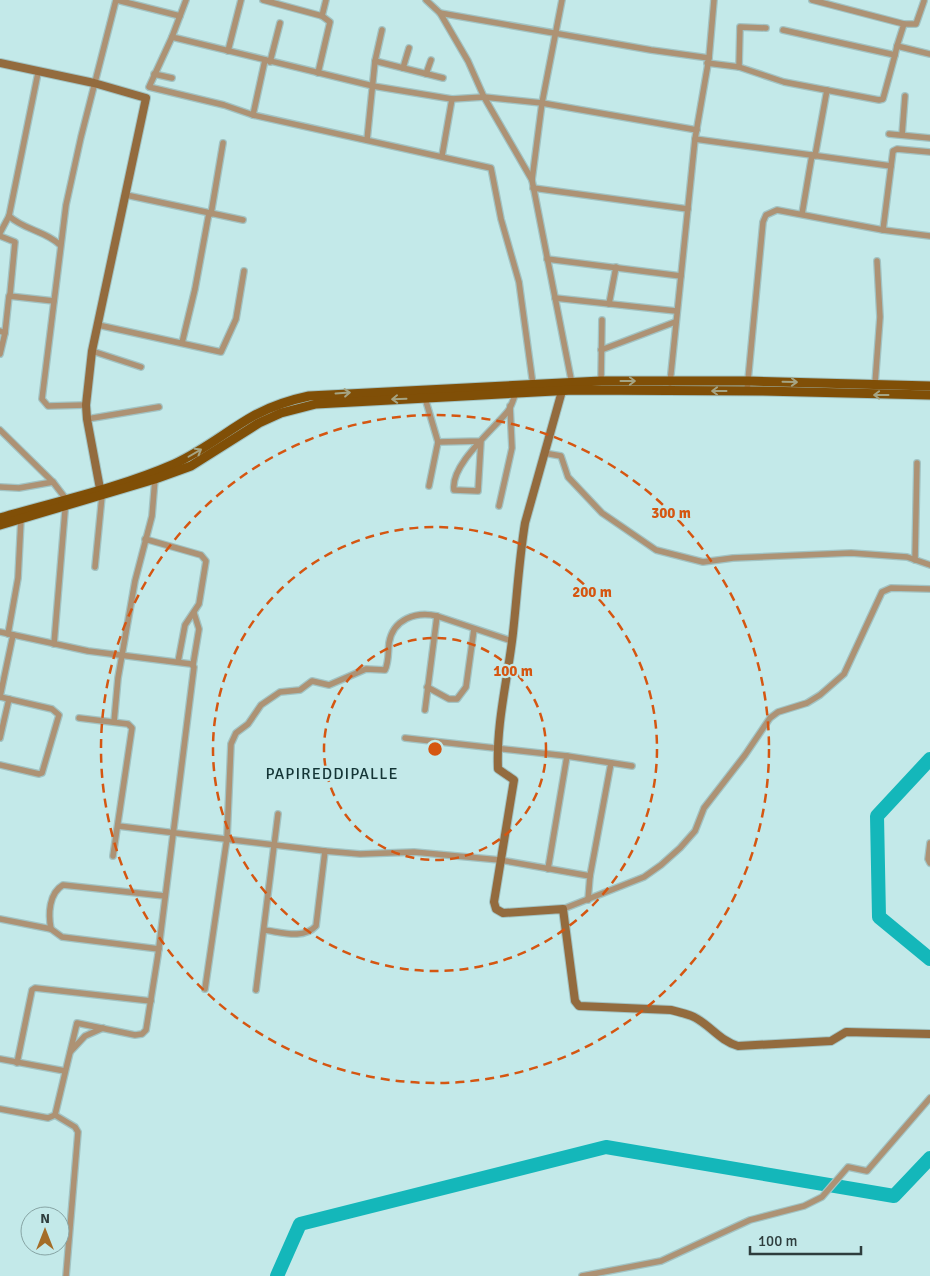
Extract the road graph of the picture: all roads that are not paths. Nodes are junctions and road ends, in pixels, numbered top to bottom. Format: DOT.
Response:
graph roads {
  1 [pos="117,0"];
  2 [pos="186,0"];
  3 [pos="241,0"];
  4 [pos="263,0"];
  5 [pos="326,0"];
  6 [pos="426,0"];
  7 [pos="562,0"];
  8 [pos="714,0"];
  9 [pos="812,0"];
  10 [pos="924,2"];
  11 [pos="440,13"];
  12 [pos="180,16"];
  13 [pos="322,16"];
  14 [pos="280,24"];
  15 [pos="904,24"];
  16 [pos="766,28"];
  17 [pos="382,30"];
  18 [pos="783,30"];
  19 [pos="555,33"];
  20 [pos="172,37"];
  21 [pos="897,46"];
  22 [pos="410,48"];
  23 [pos="228,50"];
  24 [pos="930,54"];
  25 [pos="895,55"];
  26 [pos="431,60"];
  27 [pos="268,61"];
  28 [pos="375,61"];
  29 [pos="708,61"];
  30 [pos="0,64"];
  31 [pos="739,67"];
  32 [pos="404,68"];
  33 [pos="38,72"];
  34 [pos="318,73"];
  35 [pos="154,74"];
  36 [pos="426,74"];
  37 [pos="172,78"];
  38 [pos="443,78"];
  39 [pos="94,83"];
  40 [pos="373,86"];
  41 [pos="149,87"];
  42 [pos="827,90"];
  43 [pos="905,96"];
  44 [pos="484,97"];
  45 [pos="146,98"];
  46 [pos="452,99"];
  47 [pos="542,103"];
  48 [pos="253,115"];
  49 [pos="697,130"];
  50 [pos="889,134"];
  51 [pos="902,135"];
  52 [pos="930,138"];
  53 [pos="696,139"];
  54 [pos="367,140"];
  55 [pos="223,143"];
  56 [pos="930,152"];
  57 [pos="442,156"];
  58 [pos="813,156"];
  59 [pos="891,166"];
  60 [pos="532,180"];
  61 [pos="533,188"];
  62 [pos="126,195"];
  63 [pos="688,209"];
  64 [pos="210,213"];
  65 [pos="802,214"];
  66 [pos="9,216"];
  67 [pos="242,220"];
  68 [pos="884,230"];
  69 [pos="0,235"];
  70 [pos="930,236"];
  71 [pos="60,245"];
  72 [pos="547,258"];
  73 [pos="877,261"];
  74 [pos="616,267"];
  75 [pos="244,271"];
  76 [pos="680,276"];
  77 [pos="10,295"];
  78 [pos="555,298"];
  79 [pos="54,301"];
  80 [pos="609,304"];
  81 [pos="676,311"];
  82 [pos="602,320"];
  83 [pos="675,322"];
  84 [pos="98,325"];
  85 [pos="2,332"];
  86 [pos="182,343"];
  87 [pos="601,350"];
  88 [pos="92,351"];
  89 [pos="0,354"];
  90 [pos="141,367"];
  91 [pos="601,381"];
  92 [pos="670,381"];
  93 [pos="875,384"];
  94 [pos="534,385"];
  95 [pos="572,386"];
  96 [pos="748,386"];
  97 [pos="930,386"];
  98 [pos="562,390"];
  99 [pos="669,391"];
  100 [pos="516,393"];
  101 [pos="930,395"];
  102 [pos="425,398"];
  103 [pos="86,405"];
  104 [pos="510,406"];
  105 [pos="159,407"];
  106 [pos="87,419"];
  107 [pos="0,430"];
  108 [pos="481,441"];
  109 [pos="438,442"];
  110 [pos="544,453"];
  111 [pos="917,463"];
  112 [pos="155,479"];
  113 [pos="53,482"];
  114 [pos="429,486"];
  115 [pos="0,487"];
  116 [pos="101,492"];
  117 [pos="66,502"];
  118 [pos="499,506"];
  119 [pos="0,518"];
  120 [pos="21,519"];
  121 [pos="0,525"];
  122 [pos="145,539"];
  123 [pos="915,560"];
  124 [pos="930,565"];
  125 [pos="95,568"];
  126 [pos="930,589"];
  127 [pos="194,613"];
  128 [pos="437,616"];
  129 [pos="474,629"];
  130 [pos="0,632"];
  131 [pos="11,634"];
  132 [pos="512,641"];
  133 [pos="54,644"];
  134 [pos="122,656"];
  135 [pos="178,662"];
  136 [pos="193,665"];
  137 [pos="427,687"];
  138 [pos="0,697"];
  139 [pos="9,700"];
  140 [pos="425,710"];
  141 [pos="78,718"];
  142 [pos="114,722"];
  143 [pos="0,738"];
  144 [pos="405,738"];
  145 [pos="497,748"];
  146 [pos="567,756"];
  147 [pos="611,763"];
  148 [pos="0,765"];
  149 [pos="632,766"];
  150 [pos="278,814"];
  151 [pos="118,826"];
  152 [pos="172,832"];
  153 [pos="226,838"];
  154 [pos="930,843"];
  155 [pos="275,844"];
  156 [pos="324,851"];
  157 [pos="113,856"];
  158 [pos="500,860"];
  159 [pos="930,863"];
  160 [pos="548,868"];
  161 [pos="590,876"];
  162 [pos="165,896"];
  163 [pos="588,900"];
  164 [pos="563,909"];
  165 [pos="0,919"];
  166 [pos="51,929"];
  167 [pos="264,930"];
  168 [pos="159,949"];
  169 [pos="206,989"];
  170 [pos="256,990"];
  171 [pos="151,1001"];
  172 [pos="103,1028"];
  173 [pos="930,1034"];
  174 [pos="69,1052"];
  175 [pos="0,1059"];
  176 [pos="17,1062"];
  177 [pos="65,1071"];
  178 [pos="930,1098"];
  179 [pos="0,1109"];
  180 [pos="55,1115"];
  181 [pos="66,1276"];
  182 [pos="582,1276"];
  1 -- 12 [label="street"];
  1 -- 39 [label="street"];
  2 -- 12 [label="street"];
  3 -- 23 [label="street"];
  4 -- 13 [label="street"];
  5 -- 13 [label="street"];
  6 -- 11 [label="street"];
  7 -- 19 [label="street"];
  8 -- 29 [label="street"];
  9 -- 15 [label="street"];
  10 -- 15 [label="street"];
  11 -- 19 [label="street"];
  11 -- 44 [label="street"];
  12 -- 20 [label="street"];
  13 -- 34 [label="street"];
  14 -- 27 [label="street"];
  15 -- 21 [label="street"];
  16 -- 31 [label="street"];
  17 -- 28 [label="street"];
  18 -- 25 [label="street"];
  19 -- 29 [label="street"];
  19 -- 47 [label="street"];
  20 -- 23 [label="street"];
  20 -- 35 [label="street"];
  21 -- 24 [label="street"];
  21 -- 25 [label="street"];
  22 -- 32 [label="street"];
  23 -- 27 [label="street"];
  25 -- 42 [label="street"];
  26 -- 36 [label="street"];
  27 -- 34 [label="street"];
  27 -- 48 [label="street"];
  28 -- 32 [label="street"];
  28 -- 40 [label="street"];
  29 -- 31 [label="street"];
  29 -- 49 [label="street"];
  30 -- 33 [label="street"];
  31 -- 42 [label="street"];
  32 -- 36 [label="street"];
  33 -- 39 [label="street"];
  33 -- 66 [label="street"];
  34 -- 40 [label="street"];
  35 -- 37 [label="street"];
  35 -- 41 [label="street"];
  36 -- 38 [label="street"];
  39 -- 45 [label="street"];
  39 -- 71 [label="street"];
  40 -- 46 [label="street"];
  40 -- 54 [label="street"];
  41 -- 45 [label="street"];
  41 -- 48 [label="street"];
  42 -- 58 [label="street"];
  43 -- 51 [label="street"];
  44 -- 46 [label="street"];
  44 -- 47 [label="street"];
  44 -- 60 [label="street"];
  45 -- 62 [label="street"];
  46 -- 57 [label="street"];
  47 -- 49 [label="street"];
  47 -- 60 [label="street"];
  48 -- 54 [label="street"];
  49 -- 53 [label="street"];
  50 -- 51 [label="street"];
  51 -- 52 [label="street"];
  53 -- 58 [label="street"];
  53 -- 63 [label="street"];
  54 -- 57 [label="street"];
  55 -- 64 [label="street"];
  56 -- 59 [label="street"];
  57 -- 94 [label="street"];
  58 -- 59 [label="street"];
  58 -- 65 [label="street"];
  59 -- 68 [label="street"];
  60 -- 61 [label="street"];
  61 -- 63 [label="street"];
  61 -- 72 [label="street"];
  62 -- 64 [label="street"];
  62 -- 84 [label="street"];
  63 -- 76 [label="street"];
  64 -- 67 [label="street"];
  64 -- 86 [label="street"];
  65 -- 68 [label="street"];
  65 -- 96 [label="street"];
  66 -- 69 [label="street"];
  66 -- 71 [label="street"];
  68 -- 70 [label="street"];
  69 -- 77 [label="street"];
  71 -- 79 [label="street"];
  72 -- 74 [label="street"];
  72 -- 78 [label="street"];
  73 -- 93 [label="street"];
  74 -- 76 [label="street"];
  74 -- 80 [label="street"];
  75 -- 86 [label="street"];
  76 -- 81 [label="street"];
  77 -- 79 [label="street"];
  77 -- 85 [label="street"];
  78 -- 80 [label="street"];
  78 -- 95 [label="street"];
  79 -- 103 [label="street"];
  80 -- 81 [label="street"];
  81 -- 83 [label="street"];
  82 -- 87 [label="street"];
  83 -- 87 [label="street"];
  83 -- 92 [label="street"];
  84 -- 86 [label="street"];
  84 -- 88 [label="street"];
  85 -- 89 [label="street"];
  87 -- 91 [label="street"];
  88 -- 90 [label="street"];
  88 -- 103 [label="street"];
  91 -- 92 [label="main road, one-way"];
  91 -- 95 [label="main road"];
  92 -- 96 [label="main road"];
  92 -- 99 [label="street"];
  96 -- 93 [label="main road, one-way"];
  93 -- 97 [label="main road"];
  94 -- 95 [label="main road"];
  116 -- 94 [label="main road, one-way"];
  95 -- 98 [label="main road"];
  95 -- 99 [label="main road"];
  96 -- 99 [label="main road, one-way"];
  101 -- 96 [label="main road, one-way"];
  98 -- 100 [label="main road"];
  98 -- 110 [label="street"];
  100 -- 102 [label="main road"];
  100 -- 104 [label="street"];
  102 -- 109 [label="street"];
  102 -- 112 [label="main road, one-way"];
  103 -- 106 [label="street"];
  104 -- 108 [label="street"];
  104 -- 118 [label="street"];
  105 -- 106 [label="street"];
  106 -- 116 [label="street"];
  107 -- 113 [label="street"];
  108 -- 108 [label="street"];
  108 -- 109 [label="street"];
  109 -- 114 [label="street"];
  110 -- 123 [label="street"];
  110 -- 132 [label="street"];
  111 -- 123 [label="street"];
  112 -- 116 [label="main road"];
  112 -- 122 [label="street"];
  113 -- 115 [label="street"];
  113 -- 117 [label="street"];
  116 -- 117 [label="main road"];
  116 -- 125 [label="street"];
  117 -- 119 [label="main road"];
  117 -- 120 [label="main road"];
  117 -- 133 [label="street"];
  120 -- 121 [label="main road"];
  120 -- 131 [label="street"];
  122 -- 127 [label="street"];
  122 -- 134 [label="street"];
  123 -- 124 [label="street"];
  126 -- 163 [label="street"];
  127 -- 135 [label="street"];
  127 -- 136 [label="street"];
  128 -- 129 [label="street"];
  128 -- 137 [label="street"];
  128 -- 153 [label="street"];
  129 -- 132 [label="street"];
  129 -- 137 [label="street"];
  130 -- 131 [label="street"];
  131 -- 133 [label="street"];
  131 -- 138 [label="street"];
  132 -- 145 [label="street"];
  133 -- 134 [label="street"];
  134 -- 135 [label="street"];
  134 -- 142 [label="street"];
  135 -- 136 [label="street"];
  136 -- 152 [label="street"];
  137 -- 140 [label="street"];
  138 -- 139 [label="street"];
  139 -- 143 [label="street"];
  139 -- 148 [label="street"];
  141 -- 142 [label="street"];
  142 -- 151 [label="street"];
  144 -- 145 [label="street"];
  145 -- 146 [label="street"];
  145 -- 158 [label="street"];
  146 -- 147 [label="street"];
  146 -- 160 [label="street"];
  147 -- 149 [label="street"];
  147 -- 161 [label="street"];
  150 -- 155 [label="street"];
  151 -- 152 [label="street"];
  151 -- 157 [label="street"];
  152 -- 153 [label="street"];
  152 -- 162 [label="street"];
  153 -- 155 [label="street"];
  153 -- 169 [label="street"];
  154 -- 159 [label="street"];
  155 -- 156 [label="street"];
  155 -- 167 [label="street"];
  156 -- 158 [label="street"];
  156 -- 167 [label="street"];
  158 -- 160 [label="street"];
  158 -- 164 [label="street"];
  160 -- 161 [label="street"];
  161 -- 163 [label="street"];
  162 -- 166 [label="street"];
  162 -- 168 [label="street"];
  163 -- 164 [label="street"];
  164 -- 173 [label="street"];
  165 -- 166 [label="street"];
  166 -- 168 [label="street"];
  167 -- 170 [label="street"];
  168 -- 171 [label="street"];
  171 -- 172 [label="street"];
  171 -- 176 [label="street"];
  172 -- 174 [label="street"];
  172 -- 174 [label="street"];
  174 -- 177 [label="street"];
  175 -- 176 [label="street"];
  176 -- 177 [label="street"];
  177 -- 180 [label="street"];
  178 -- 182 [label="street"];
  179 -- 180 [label="street"];
  180 -- 181 [label="street"];
}
